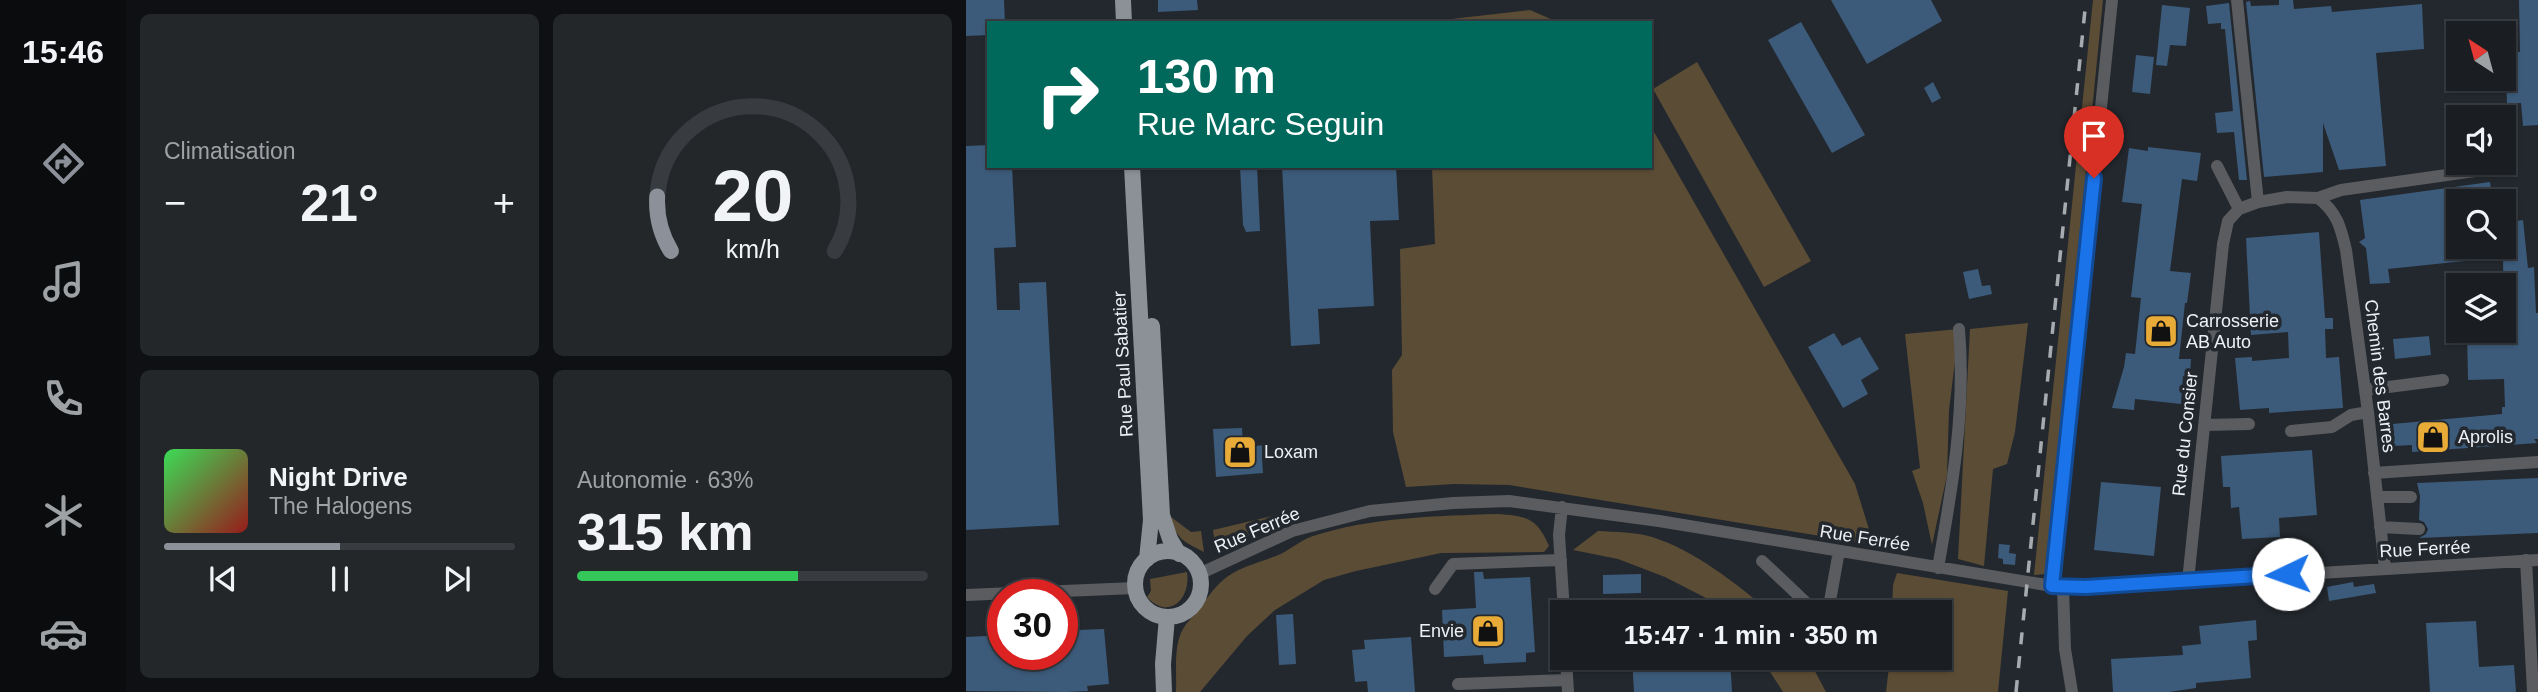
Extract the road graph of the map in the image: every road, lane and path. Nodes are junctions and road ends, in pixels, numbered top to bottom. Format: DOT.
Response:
graph roads {
  1 [pos="1123,0"];
  2 [pos="1134,0"];
  3 [pos="2112,0"];
  4 [pos="2236,0"];
  5 [pos="1124,21"];
  6 [pos="1135,21"];
  7 [pos="2217,166"];
  8 [pos="1132,168"];
  9 [pos="1143,168"];
  10 [pos="2448,175"];
  11 [pos="2318,198"];
  12 [pos="2258,202"];
  13 [pos="2239,209"];
  14 [pos="1959,330"];
  15 [pos="2442,380"];
  16 [pos="2365,390"];
  17 [pos="2368,411"];
  18 [pos="2249,424"];
  19 [pos="2204,425"];
  20 [pos="2291,431"];
  21 [pos="2538,462"];
  22 [pos="2374,473"];
  23 [pos="2377,497"];
  24 [pos="2411,497"];
  25 [pos="1562,507"];
  26 [pos="2381,527"];
  27 [pos="2419,529"];
  28 [pos="1839,551"];
  29 [pos="1179,554"];
  30 [pos="1147,559"];
  31 [pos="1561,560"];
  32 [pos="2532,560"];
  33 [pos="1762,561"];
  34 [pos="1938,568"];
  35 [pos="2385,569"];
  36 [pos="1199,574"];
  37 [pos="2188,581"];
  38 [pos="2058,586"];
  39 [pos="1135,588"];
  40 [pos="1435,589"];
  41 [pos="966,595"];
  42 [pos="1563,600"];
  43 [pos="1803,600"];
  44 [pos="1830,600"];
  45 [pos="1167,617"];
  46 [pos="1458,684"];
  47 [pos="1568,686"];
  48 [pos="1164,692"];
  49 [pos="2071,692"];
  50 [pos="2533,692"];
  1 -- 5 [label="main road"];
  2 -- 6 [label="main road"];
  3 -- 38 [label="street"];
  4 -- 12 [label="street"];
  7 -- 13 [label="street"];
  8 -- 30 [label="main road, Rue Paul Sabatier"];
  9 -- 29 [label="main road, Rue Paul Sabatier"];
  10 -- 11 [label="street"];
  11 -- 12 [label="street"];
  11 -- 16 [label="street, Chemin des Barres"];
  12 -- 13 [label="street"];
  13 -- 19 [label="street, Rue du Consier"];
  14 -- 34 [label="street"];
  15 -- 16 [label="street"];
  16 -- 17 [label="street, Chemin des Barres"];
  17 -- 20 [label="street"];
  17 -- 22 [label="street, Chemin des Barres"];
  18 -- 19 [label="street"];
  19 -- 37 [label="street, Rue du Consier"];
  21 -- 22 [label="street"];
  22 -- 23 [label="street, Chemin des Barres"];
  23 -- 24 [label="street"];
  23 -- 26 [label="street, Chemin des Barres"];
  25 -- 28 [label="street, Rue Ferrée"];
  25 -- 31 [label="street"];
  25 -- 36 [label="street, Rue Ferrée"];
  26 -- 27 [label="street"];
  26 -- 35 [label="street, Chemin des Barres"];
  28 -- 34 [label="street, Rue Ferrée"];
  28 -- 44 [label="street"];
  29 -- 30 [label="main road"];
  29 -- 36 [label="main road"];
  30 -- 39 [label="main road"];
  31 -- 40 [label="street"];
  31 -- 42 [label="street"];
  32 -- 35 [label="street, Rue Ferrée"];
  32 -- 50 [label="street"];
  33 -- 43 [label="street"];
  34 -- 38 [label="street, Rue Ferrée"];
  35 -- 37 [label="street, Rue Ferrée"];
  36 -- 45 [label="main road"];
  37 -- 38 [label="street, Rue Ferrée"];
  38 -- 49 [label="street"];
  39 -- 41 [label="street"];
  39 -- 45 [label="main road"];
  45 -- 48 [label="main road"];
  46 -- 47 [label="street"];
}
